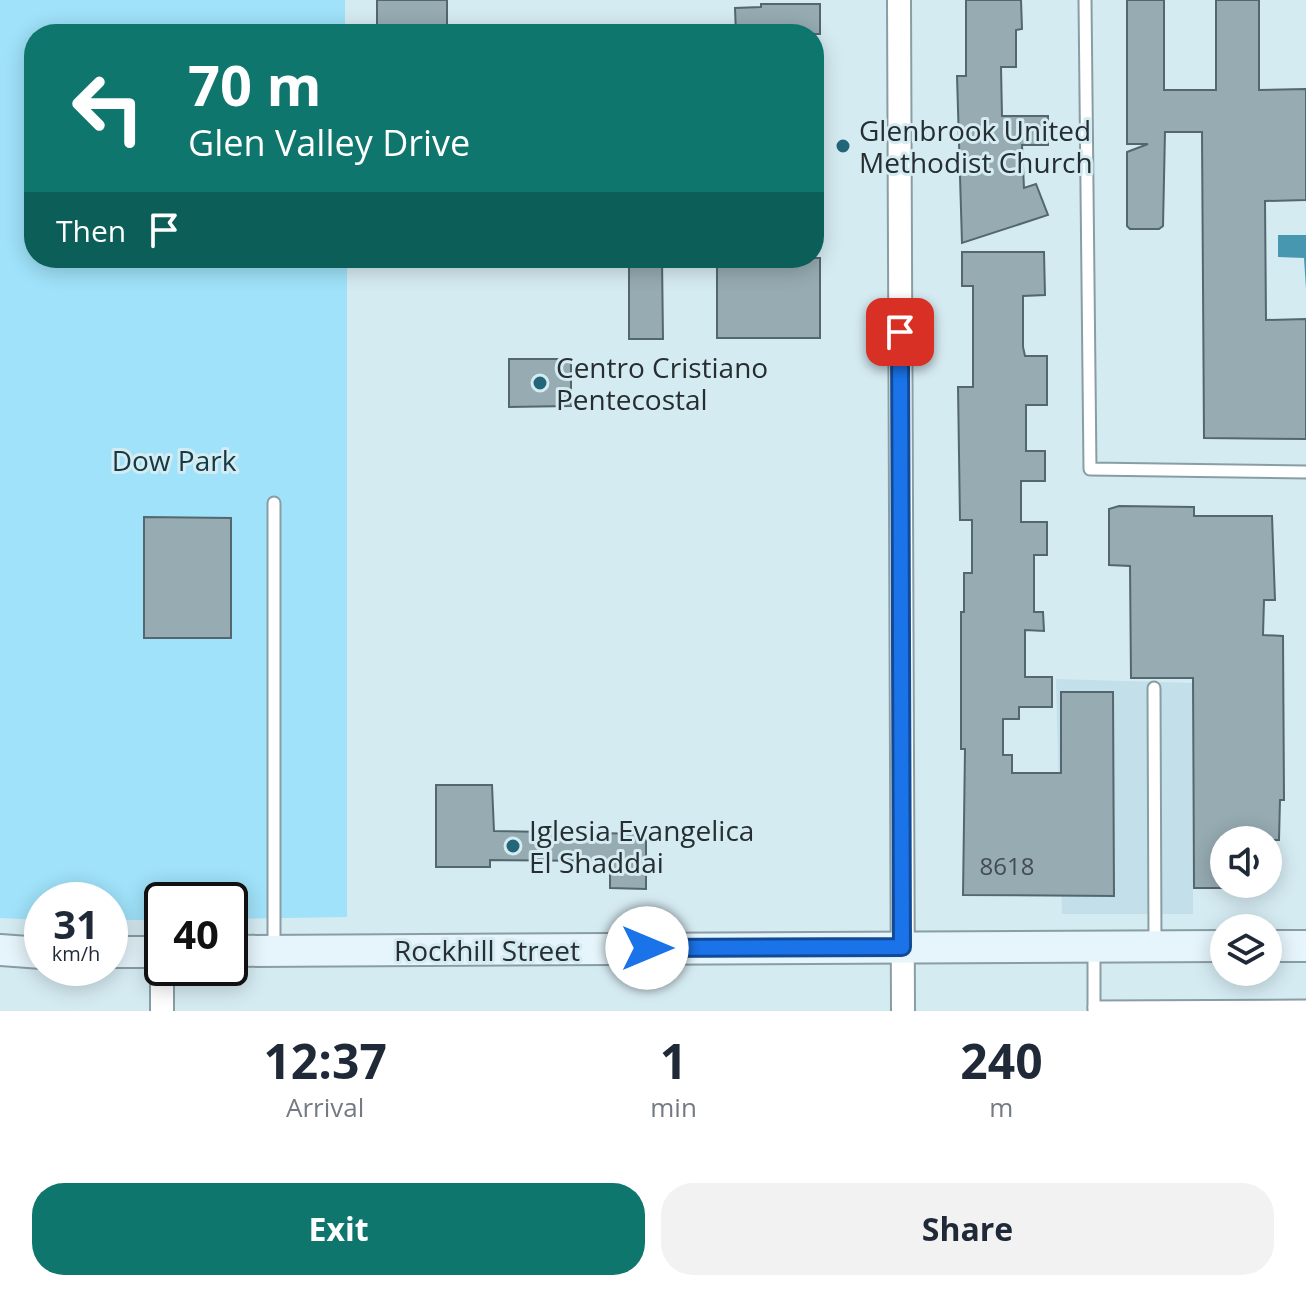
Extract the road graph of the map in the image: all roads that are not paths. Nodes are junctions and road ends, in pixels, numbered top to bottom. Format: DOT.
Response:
graph roads {
  1 [pos="899,0"];
  2 [pos="1085,0"];
  3 [pos="1306,472"];
  4 [pos="274,503"];
  5 [pos="1154,688"];
  6 [pos="1094,946"];
  7 [pos="1155,946"];
  8 [pos="1210,946"];
  9 [pos="1282,946"];
  10 [pos="1306,946"];
  11 [pos="902,947"];
  12 [pos="0,950"];
  13 [pos="248,951"];
  14 [pos="275,951"];
  15 [pos="24,952"];
  16 [pos="162,986"];
  17 [pos="1306,1006"];
  18 [pos="1094,1009"];
  19 [pos="162,1011"];
  20 [pos="903,1011"];
  1 -- 11 [label="street"];
  2 -- 3 [label="lane"];
  4 -- 14 [label="lane"];
  5 -- 7 [label="lane"];
  6 -- 7 [label="street, Rockhill Street"];
  6 -- 11 [label="street, Rockhill Street"];
  6 -- 18 [label="lane"];
  7 -- 8 [label="street, Rockhill Street"];
  9 -- 10 [label="street"];
  11 -- 14 [label="street, Rockhill Street"];
  11 -- 20 [label="street"];
  12 -- 15 [label="street"];
  13 -- 14 [label="street, Rockhill Street"];
  16 -- 19 [label="street"];
  17 -- 18 [label="lane"];
}
